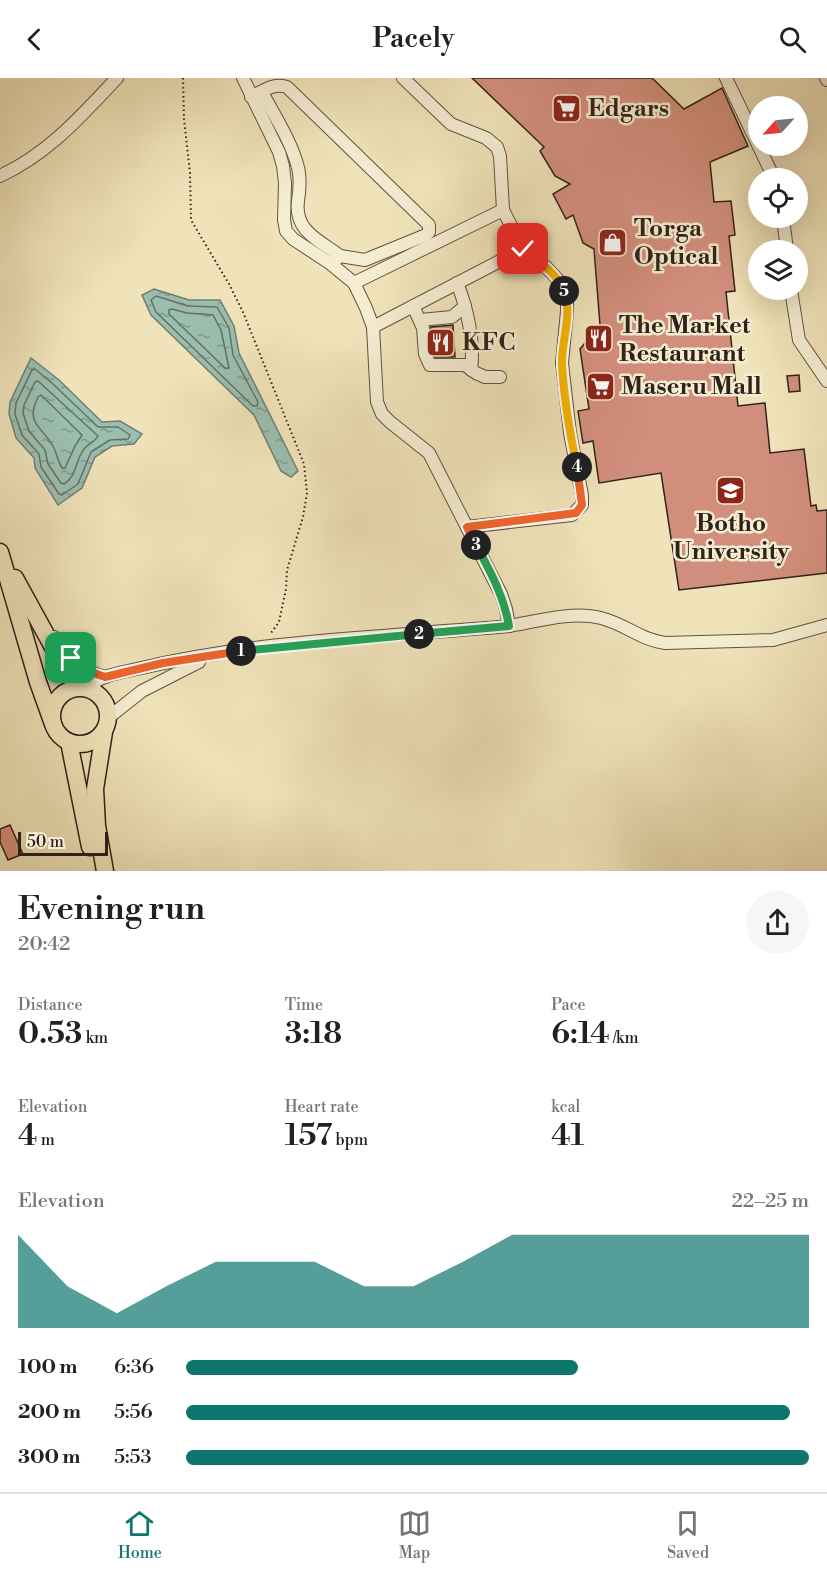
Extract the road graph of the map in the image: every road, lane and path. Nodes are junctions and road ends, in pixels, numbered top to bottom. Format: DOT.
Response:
graph roads {
  1 [pos="117,78"];
  2 [pos="183,78"];
  3 [pos="243,78"];
  4 [pos="403,78"];
  5 [pos="726,78"];
  6 [pos="257,94"];
  7 [pos="769,168"];
  8 [pos="0,176"];
  9 [pos="503,210"];
  10 [pos="523,249"];
  11 [pos="336,260"];
  12 [pos="354,283"];
  13 [pos="457,283"];
  14 [pos="793,300"];
  15 [pos="413,306"];
  16 [pos="465,306"];
  17 [pos="420,320"];
  18 [pos="373,327"];
  19 [pos="471,370"];
  20 [pos="500,377"];
  21 [pos="827,381"];
  22 [pos="467,527"];
  23 [pos="0,550"];
  24 [pos="42,626"];
  25 [pos="509,626"];
  26 [pos="827,626"];
  27 [pos="261,648"];
  28 [pos="226,653"];
  29 [pos="105,677"];
  30 [pos="86,688"];
  31 [pos="53,724"];
  32 [pos="106,725"];
  33 [pos="69,742"];
  34 [pos="94,871"];
  35 [pos="105,871"];
  1 -- 8 [label="street"];
  2 -- 27 [label="path"];
  3 -- 6 [label="street"];
  4 -- 9 [label="street"];
  5 -- 7 [label="street"];
  6 -- 11 [label="street"];
  6 -- 11 [label="street"];
  9 -- 10 [label="street"];
  9 -- 12 [label="street"];
  10 -- 13 [label="street"];
  10 -- 22 [label="street"];
  11 -- 12 [label="street"];
  12 -- 18 [label="street"];
  13 -- 15 [label="street"];
  13 -- 16 [label="street"];
  14 -- 21 [label="street"];
  15 -- 17 [label="street"];
  15 -- 18 [label="street"];
  16 -- 17 [label="street"];
  16 -- 19 [label="street"];
  17 -- 19 [label="street"];
  18 -- 22 [label="street"];
  19 -- 20 [label="street"];
  22 -- 25 [label="street"];
  23 -- 24 [label="main road"];
  23 -- 31 [label="main road"];
  24 -- 29 [label="street"];
  24 -- 30 [label="main road"];
  25 -- 26 [label="street"];
  25 -- 27 [label="street"];
  27 -- 28 [label="street"];
  28 -- 29 [label="street"];
  28 -- 32 [label="street"];
  29 -- 30 [label="street"];
  30 -- 31 [label="main road"];
  30 -- 32 [label="main road"];
  31 -- 33 [label="main road"];
  32 -- 33 [label="main road"];
  32 -- 35 [label="main road"];
  33 -- 34 [label="main road"];
}
